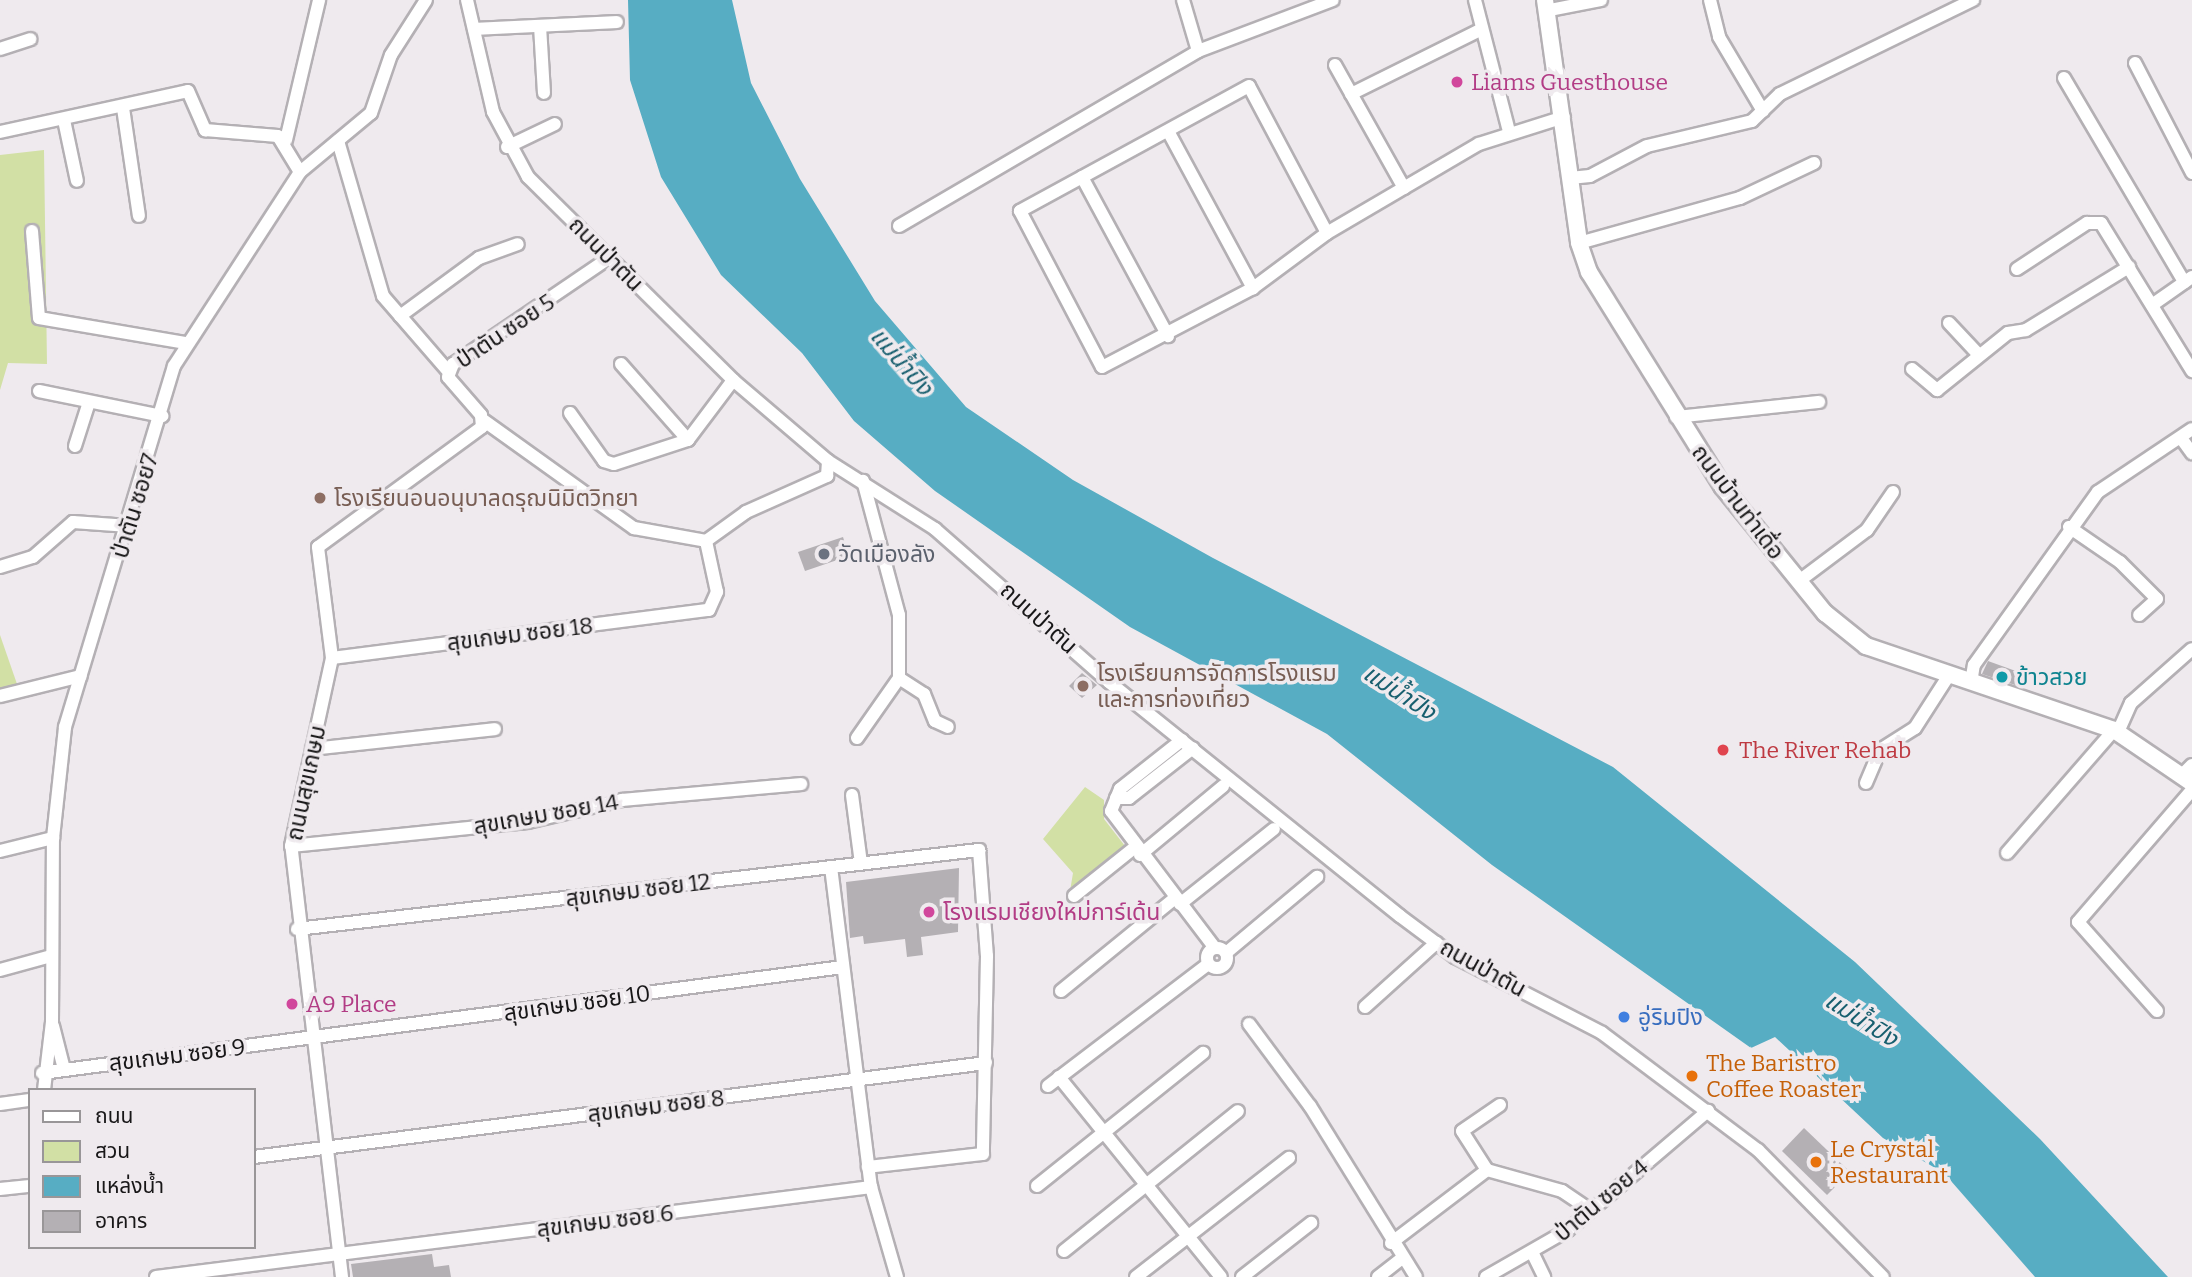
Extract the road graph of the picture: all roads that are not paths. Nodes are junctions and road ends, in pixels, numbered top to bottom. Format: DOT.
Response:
graph roads {
  1 [pos="319,0"];
  2 [pos="426,0"];
  3 [pos="467,0"];
  4 [pos="1183,0"];
  5 [pos="1333,0"];
  6 [pos="1475,0"];
  7 [pos="1601,0"];
  8 [pos="1710,0"];
  9 [pos="1973,0"];
  10 [pos="1548,5"];
  11 [pos="617,22"];
  12 [pos="540,26"];
  13 [pos="474,29"];
  14 [pos="1482,29"];
  15 [pos="30,39"];
  16 [pos="0,49"];
  17 [pos="1198,51"];
  18 [pos="2135,63"];
  19 [pos="1335,65"];
  20 [pos="2064,78"];
  21 [pos="544,93"];
  22 [pos="1351,94"];
  23 [pos="123,108"];
  24 [pos="1763,111"];
  25 [pos="1564,117"];
  26 [pos="64,120"];
  27 [pos="555,124"];
  28 [pos="1168,131"];
  29 [pos="1509,131"];
  30 [pos="0,132"];
  31 [pos="286,140"];
  32 [pos="338,141"];
  33 [pos="507,147"];
  34 [pos="1814,163"];
  35 [pos="300,172"];
  36 [pos="2192,173"];
  37 [pos="1082,177"];
  38 [pos="1570,178"];
  39 [pos="77,181"];
  40 [pos="1404,188"];
  41 [pos="139,216"];
  42 [pos="898,226"];
  43 [pos="32,231"];
  44 [pos="1327,233"];
  45 [pos="1578,243"];
  46 [pos="518,244"];
  47 [pos="609,258"];
  48 [pos="2129,267"];
  49 [pos="2017,269"];
  50 [pos="2188,279"];
  51 [pos="1253,288"];
  52 [pos="2152,305"];
  53 [pos="400,316"];
  54 [pos="1949,323"];
  55 [pos="1168,336"];
  56 [pos="185,343"];
  57 [pos="1978,354"];
  58 [pos="621,364"];
  59 [pos="1912,369"];
  60 [pos="448,371"];
  61 [pos="2192,371"];
  62 [pos="733,380"];
  63 [pos="39,391"];
  64 [pos="89,402"];
  65 [pos="1819,402"];
  66 [pos="570,412"];
  67 [pos="162,416"];
  68 [pos="1676,417"];
  69 [pos="482,418"];
  70 [pos="2192,429"];
  71 [pos="2182,438"];
  72 [pos="688,440"];
  73 [pos="75,446"];
  74 [pos="2192,453"];
  75 [pos="828,461"];
  76 [pos="863,481"];
  77 [pos="1893,492"];
  78 [pos="129,526"];
  79 [pos="2069,527"];
  80 [pos="706,541"];
  81 [pos="0,567"];
  82 [pos="1798,580"];
  83 [pos="2139,615"];
  84 [pos="2192,649"];
  85 [pos="332,658"];
  86 [pos="1949,675"];
  87 [pos="81,676"];
  88 [pos="899,678"];
  89 [pos="1971,684"];
  90 [pos="0,696"];
  91 [pos="948,727"];
  92 [pos="495,729"];
  93 [pos="2116,731"];
  94 [pos="858,738"];
  95 [pos="1182,740"];
  96 [pos="1193,748"];
  97 [pos="312,749"];
  98 [pos="2189,774"];
  99 [pos="1866,783"];
  100 [pos="801,784"];
  101 [pos="1223,786"];
  102 [pos="2192,790"];
  103 [pos="852,795"];
  104 [pos="1116,798"];
  105 [pos="1274,829"];
  106 [pos="53,838"];
  107 [pos="291,846"];
  108 [pos="0,851"];
  109 [pos="1137,852"];
  110 [pos="2007,853"];
  111 [pos="861,863"];
  112 [pos="831,867"];
  113 [pos="1317,877"];
  114 [pos="1074,896"];
  115 [pos="1177,901"];
  116 [pos="297,929"];
  117 [pos="1436,943"];
  118 [pos="1221,951"];
  119 [pos="51,956"];
  120 [pos="843,967"];
  121 [pos="0,970"];
  122 [pos="1061,991"];
  123 [pos="1366,1007"];
  124 [pos="2157,1011"];
  125 [pos="52,1022"];
  126 [pos="1248,1024"];
  127 [pos="311,1039"];
  128 [pos="1203,1053"];
  129 [pos="986,1063"];
  130 [pos="64,1069"];
  131 [pos="42,1073"];
  132 [pos="1059,1077"];
  133 [pos="857,1080"];
  134 [pos="1048,1086"];
  135 [pos="44,1088"];
  136 [pos="28,1100"];
  137 [pos="0,1104"];
  138 [pos="1500,1105"];
  139 [pos="1238,1111"];
  140 [pos="1707,1111"];
  141 [pos="1104,1132"];
  142 [pos="325,1148"];
  143 [pos="256,1157"];
  144 [pos="1289,1158"];
  145 [pos="868,1167"];
  146 [pos="1486,1170"];
  147 [pos="28,1185"];
  148 [pos="1147,1185"];
  149 [pos="871,1186"];
  150 [pos="1037,1186"];
  151 [pos="0,1189"];
  152 [pos="1589,1209"];
  153 [pos="1311,1223"];
  154 [pos="1188,1237"];
  155 [pos="1391,1243"];
  156 [pos="1064,1251"];
  157 [pos="1532,1252"];
  158 [pos="339,1255"];
  159 [pos="1401,1259"];
  160 [pos="156,1277"];
  161 [pos="342,1277"];
  162 [pos="897,1277"];
  163 [pos="1136,1277"];
  164 [pos="1220,1277"];
  165 [pos="1242,1277"];
  166 [pos="1378,1277"];
  167 [pos="1416,1277"];
  168 [pos="1486,1277"];
  169 [pos="1544,1277"];
  170 [pos="1882,1277"];
  1 -- 31 [label="street"];
  2 -- 32 [label="street, ป่าตัน ซอย7"];
  3 -- 13 [label="street, ถนนป่าตัน"];
  4 -- 17 [label="street"];
  5 -- 17 [label="street"];
  6 -- 14 [label="street"];
  7 -- 10 [label="street"];
  8 -- 24 [label="street"];
  9 -- 24 [label="street"];
  10 -- 25 [label="street, ถนนบ้านท่าเดื่อ"];
  11 -- 12 [label="street"];
  12 -- 13 [label="street"];
  12 -- 21 [label="street"];
  13 -- 33 [label="street, ถนนป่าตัน"];
  14 -- 22 [label="street"];
  14 -- 29 [label="street"];
  15 -- 16 [label="street"];
  17 -- 42 [label="street"];
  18 -- 36 [label="street"];
  19 -- 22 [label="street"];
  20 -- 50 [label="street"];
  22 -- 40 [label="street"];
  23 -- 26 [label="street"];
  23 -- 31 [label="street"];
  23 -- 41 [label="street"];
  24 -- 38 [label="street"];
  25 -- 29 [label="street"];
  25 -- 38 [label="street, ถนนบ้านท่าเดื่อ"];
  26 -- 30 [label="street"];
  26 -- 39 [label="street"];
  27 -- 33 [label="street"];
  28 -- 37 [label="street"];
  28 -- 44 [label="street"];
  28 -- 51 [label="street"];
  29 -- 40 [label="street"];
  31 -- 35 [label="street"];
  32 -- 35 [label="street, ป่าตัน ซอย7"];
  32 -- 53 [label="street"];
  33 -- 47 [label="street, ถนนป่าตัน"];
  34 -- 45 [label="street"];
  35 -- 56 [label="street, ป่าตัน ซอย7"];
  37 -- 55 [label="street"];
  37 -- 55 [label="street"];
  38 -- 45 [label="street, ถนนบ้านท่าเดื่อ"];
  40 -- 44 [label="street"];
  43 -- 56 [label="street"];
  44 -- 51 [label="street"];
  45 -- 68 [label="street, ถนนบ้านท่าเดื่อ"];
  46 -- 53 [label="street"];
  47 -- 60 [label="street, ป่าตัน ซอย 5"];
  47 -- 62 [label="street, ถนนป่าตัน"];
  48 -- 49 [label="street"];
  48 -- 52 [label="street"];
  48 -- 57 [label="street"];
  50 -- 52 [label="street"];
  51 -- 55 [label="street"];
  52 -- 61 [label="street"];
  53 -- 60 [label="street"];
  54 -- 57 [label="street"];
  56 -- 67 [label="street, ป่าตัน ซอย7"];
  57 -- 59 [label="street"];
  58 -- 72 [label="street"];
  60 -- 69 [label="street, ป่าตัน ซอย 5"];
  62 -- 72 [label="street"];
  62 -- 75 [label="street, ถนนป่าตัน"];
  63 -- 64 [label="street"];
  64 -- 67 [label="street"];
  64 -- 73 [label="street"];
  65 -- 68 [label="street"];
  66 -- 72 [label="street"];
  67 -- 78 [label="street, ป่าตัน ซอย7"];
  68 -- 82 [label="street, ถนนบ้านท่าเดื่อ"];
  69 -- 80 [label="street, ป่าตัน ซอย 5"];
  69 -- 85 [label="street, ถนนสุขเกษม"];
  70 -- 71 [label="street"];
  71 -- 74 [label="street"];
  71 -- 79 [label="street"];
  75 -- 76 [label="street, ถนนป่าตัน"];
  75 -- 80 [label="street"];
  76 -- 88 [label="street"];
  76 -- 95 [label="street, ถนนป่าตัน"];
  77 -- 82 [label="street"];
  78 -- 81 [label="street"];
  78 -- 87 [label="street, ป่าตัน ซอย7"];
  79 -- 83 [label="street"];
  79 -- 89 [label="street"];
  80 -- 85 [label="street, สุขเกษม ซอย 18"];
  82 -- 86 [label="street, ถนนบ้านท่าเดื่อ"];
  84 -- 93 [label="street"];
  85 -- 97 [label="street, ถนนสุขเกษม"];
  86 -- 89 [label="street, ถนนบ้านท่าเดื่อ"];
  86 -- 99 [label="street"];
  87 -- 90 [label="street"];
  87 -- 106 [label="street, ป่าตัน ซอย7"];
  88 -- 91 [label="street"];
  88 -- 94 [label="street"];
  89 -- 93 [label="street, ถนนบ้านท่าเดื่อ"];
  92 -- 97 [label="street"];
  93 -- 98 [label="street, ถนนบ้านท่าเดื่อ"];
  93 -- 110 [label="street"];
  95 -- 96 [label="street, ถนนป่าตัน"];
  95 -- 104 [label="street"];
  96 -- 104 [label="street"];
  96 -- 117 [label="street, ถนนป่าตัน"];
  97 -- 107 [label="street, ถนนสุขเกษม"];
  100 -- 107 [label="street, สุขเกษม ซอย 14"];
  101 -- 109 [label="street"];
  102 -- 124 [label="street"];
  103 -- 111 [label="street"];
  104 -- 109 [label="street"];
  105 -- 115 [label="street"];
  106 -- 108 [label="street"];
  106 -- 119 [label="street, ป่าตัน ซอย7"];
  107 -- 116 [label="street, ถนนสุขเกษม"];
  109 -- 114 [label="street"];
  109 -- 115 [label="street"];
  111 -- 112 [label="street, สุขเกษม ซอย 12"];
  111 -- 129 [label="street, สุขเกษม ซอย 12"];
  112 -- 116 [label="street, สุขเกษม ซอย 12"];
  112 -- 120 [label="street"];
  113 -- 118 [label="street"];
  115 -- 118 [label="street"];
  115 -- 122 [label="street"];
  116 -- 127 [label="street, ถนนสุขเกษม"];
  117 -- 123 [label="street"];
  117 -- 140 [label="street, ถนนป่าตัน"];
  118 -- 132 [label="street"];
  119 -- 121 [label="street"];
  119 -- 125 [label="street, ป่าตัน ซอย7"];
  120 -- 127 [label="street, สุขเกษม ซอย 10"];
  120 -- 133 [label="street"];
  125 -- 130 [label="street"];
  125 -- 131 [label="street, ป่าตัน ซอย7"];
  126 -- 155 [label="street"];
  127 -- 130 [label="street, สุขเกษม ซอย 9"];
  127 -- 142 [label="street, ถนนสุขเกษม"];
  128 -- 141 [label="street"];
  129 -- 133 [label="street, สุขเกษม ซอย 8"];
  129 -- 145 [label="street"];
  130 -- 131 [label="street, สุขเกษม ซอย 9"];
  131 -- 135 [label="street, ป่าตัน ซอย7"];
  132 -- 134 [label="street"];
  132 -- 141 [label="street"];
  133 -- 142 [label="street, สุขเกษม ซอย 8"];
  133 -- 145 [label="street"];
  136 -- 137 [label="street"];
  138 -- 146 [label="street"];
  139 -- 148 [label="street"];
  140 -- 152 [label="street, ป่าตัน ซอย 4"];
  140 -- 170 [label="street, ถนนป่าตัน"];
  141 -- 148 [label="street"];
  141 -- 150 [label="street"];
  142 -- 143 [label="street, สุขเกษม ซอย 8"];
  142 -- 158 [label="street, ถนนสุขเกษม"];
  144 -- 154 [label="street"];
  145 -- 149 [label="street"];
  146 -- 152 [label="street"];
  146 -- 155 [label="street"];
  147 -- 151 [label="street"];
  148 -- 154 [label="street"];
  148 -- 156 [label="street"];
  149 -- 158 [label="street, สุขเกษม ซอย 6"];
  149 -- 162 [label="street"];
  152 -- 157 [label="street, ป่าตัน ซอย 4"];
  153 -- 165 [label="street"];
  154 -- 163 [label="street"];
  154 -- 164 [label="street"];
  155 -- 159 [label="street"];
  157 -- 168 [label="street, ป่าตัน ซอย 4"];
  157 -- 169 [label="street"];
  158 -- 160 [label="street, สุขเกษม ซอย 6"];
  158 -- 161 [label="street, ถนนสุขเกษม"];
  159 -- 166 [label="street"];
  159 -- 167 [label="street"];
}
